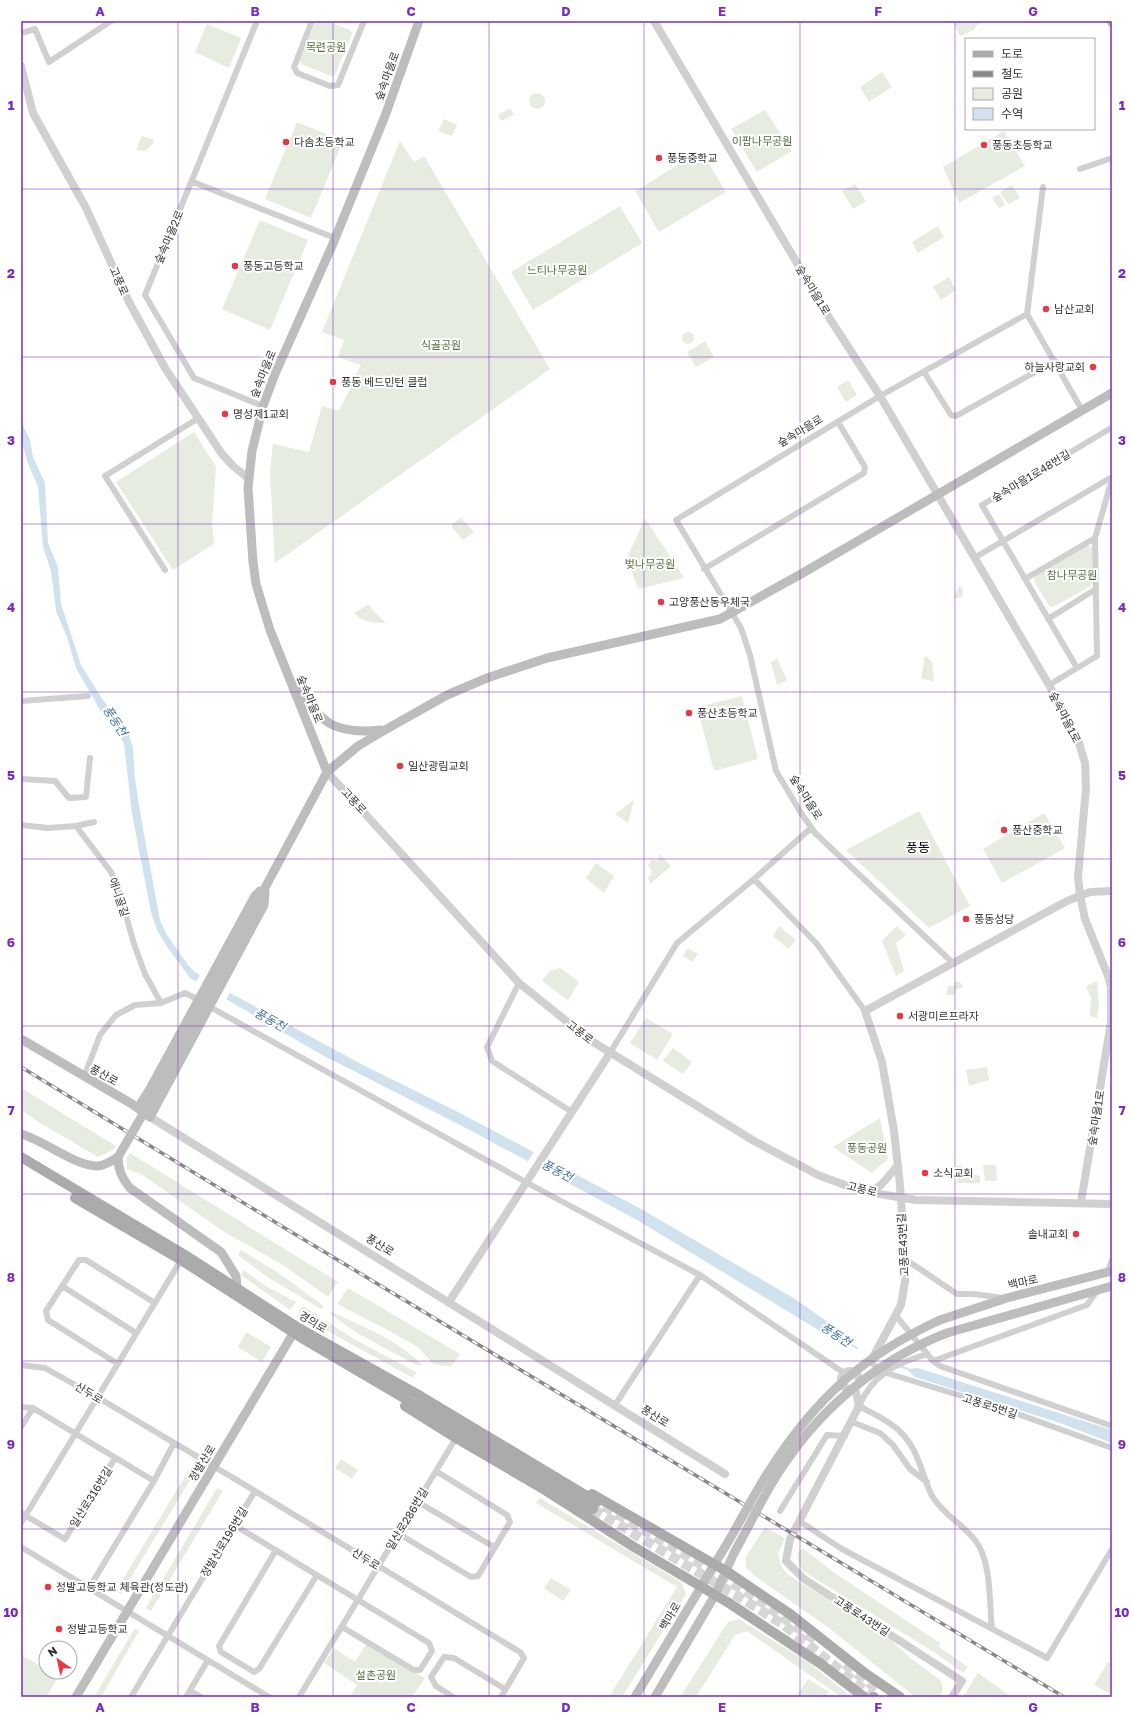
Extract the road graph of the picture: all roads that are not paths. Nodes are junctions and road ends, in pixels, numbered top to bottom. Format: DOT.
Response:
graph roads {
  1 [pos="111,21"];
  2 [pos="257,21"];
  3 [pos="312,21"];
  4 [pos="364,21"];
  5 [pos="419,21"];
  6 [pos="654,21"];
  7 [pos="21,33"];
  8 [pos="21,66"];
  9 [pos="1112,158"];
  10 [pos="1080,169"];
  11 [pos="192,182"];
  12 [pos="1043,187"];
  13 [pos="335,238"];
  14 [pos="1026,314"];
  15 [pos="1055,361"];
  16 [pos="924,372"];
  17 [pos="1112,393"];
  18 [pos="880,396"];
  19 [pos="263,406"];
  20 [pos="1082,410"];
  21 [pos="197,419"];
  22 [pos="838,422"];
  23 [pos="1112,429"];
  24 [pos="1112,478"];
  25 [pos="249,479"];
  26 [pos="937,495"];
  27 [pos="1095,538"];
  28 [pos="1004,541"];
  29 [pos="974,558"];
  30 [pos="165,570"];
  31 [pos="704,570"];
  32 [pos="1025,579"];
  33 [pos="1096,589"];
  34 [pos="732,613"];
  35 [pos="1048,619"];
  36 [pos="284,666"];
  37 [pos="1077,668"];
  38 [pos="1049,685"];
  39 [pos="88,696"];
  40 [pos="21,701"];
  41 [pos="385,730"];
  42 [pos="90,758"];
  43 [pos="327,772"];
  44 [pos="21,779"];
  45 [pos="94,822"];
  46 [pos="21,825"];
  47 [pos="76,826"];
  48 [pos="811,828"];
  49 [pos="754,879"];
  50 [pos="266,886"];
  51 [pos="1112,891"];
  52 [pos="1080,895"];
  53 [pos="954,964"];
  54 [pos="519,983"];
  55 [pos="1112,987"];
  56 [pos="200,997"];
  57 [pos="161,1003"];
  58 [pos="212,1004"];
  59 [pos="865,1011"];
  60 [pos="21,1039"];
  61 [pos="1110,1043"];
  62 [pos="610,1053"];
  63 [pos="84,1077"];
  64 [pos="138,1108"];
  65 [pos="572,1112"];
  66 [pos="150,1117"];
  67 [pos="21,1134"];
  68 [pos="21,1157"];
  69 [pos="118,1157"];
  70 [pos="21,1164"];
  71 [pos="898,1165"];
  72 [pos="528,1182"];
  73 [pos="871,1192"];
  74 [pos="900,1197"];
  75 [pos="1081,1202"];
  76 [pos="1112,1204"];
  77 [pos="905,1259"];
  78 [pos="181,1260"];
  79 [pos="1112,1260"];
  80 [pos="1109,1272"];
  81 [pos="700,1276"];
  82 [pos="62,1286"];
  83 [pos="1112,1286"];
  84 [pos="237,1288"];
  85 [pos="1098,1291"];
  86 [pos="1007,1298"];
  87 [pos="449,1302"];
  88 [pos="155,1303"];
  89 [pos="897,1317"];
  90 [pos="295,1330"];
  91 [pos="136,1334"];
  92 [pos="927,1354"];
  93 [pos="933,1361"];
  94 [pos="871,1362"];
  95 [pos="118,1364"];
  96 [pos="21,1365"];
  97 [pos="367,1371"];
  98 [pos="885,1372"];
  99 [pos="844,1373"];
  100 [pos="855,1373"];
  101 [pos="855,1388"];
  102 [pos="97,1397"];
  103 [pos="615,1405"];
  104 [pos="859,1406"];
  105 [pos="21,1407"];
  106 [pos="33,1408"];
  107 [pos="852,1422"];
  108 [pos="1112,1426"];
  109 [pos="21,1428"];
  110 [pos="75,1432"];
  111 [pos="845,1436"];
  112 [pos="456,1438"];
  113 [pos="174,1443"];
  114 [pos="1112,1448"];
  115 [pos="115,1458"];
  116 [pos="214,1467"];
  117 [pos="436,1471"];
  118 [pos="724,1474"];
  119 [pos="154,1481"];
  120 [pos="927,1482"];
  121 [pos="255,1491"];
  122 [pos="418,1502"];
  123 [pos="595,1506"];
  124 [pos="780,1511"];
  125 [pos="23,1514"];
  126 [pos="799,1521"];
  127 [pos="21,1523"];
  128 [pos="234,1525"];
  129 [pos="399,1534"];
  130 [pos="21,1547"];
  131 [pos="494,1547"];
  132 [pos="1112,1549"];
  133 [pos="276,1550"];
  134 [pos="713,1564"];
  135 [pos="378,1567"];
  136 [pos="726,1571"];
  137 [pos="317,1575"];
  138 [pos="701,1586"];
  139 [pos="89,1588"];
  140 [pos="715,1595"];
  141 [pos="358,1600"];
  142 [pos="127,1611"];
  143 [pos="342,1627"];
  144 [pos="992,1629"];
  145 [pos="168,1636"];
  146 [pos="208,1660"];
  147 [pos="505,1689"];
  148 [pos="190,1690"];
  149 [pos="76,1697"];
  150 [pos="131,1697"];
  151 [pos="186,1697"];
  152 [pos="201,1697"];
  153 [pos="269,1697"];
  154 [pos="299,1697"];
  155 [pos="453,1697"];
  156 [pos="501,1697"];
  157 [pos="635,1697"];
  158 [pos="655,1697"];
  159 [pos="864,1697"];
  160 [pos="900,1697"];
  161 [pos="952,1697"];
  1 -- 7 [label="street"];
  2 -- 11 [label="street, 숲속마을2로"];
  3 -- 4 [label="street"];
  5 -- 13 [label="main road, 숲속마을로"];
  6 -- 18 [label="street, 숲속마을1로"];
  8 -- 21 [label="street, 고풍로"];
  9 -- 10 [label="street"];
  11 -- 13 [label="street"];
  11 -- 19 [label="street, 숲속마을2로"];
  12 -- 14 [label="street"];
  13 -- 19 [label="main road, 숲속마을로"];
  14 -- 15 [label="street"];
  14 -- 16 [label="street"];
  15 -- 16 [label="street"];
  15 -- 20 [label="street"];
  16 -- 18 [label="street"];
  17 -- 20 [label="main road"];
  18 -- 22 [label="street"];
  18 -- 26 [label="street, 숲속마을1로"];
  19 -- 25 [label="main road, 숲속마을로"];
  20 -- 26 [label="main road"];
  21 -- 25 [label="street, 고풍로"];
  21 -- 30 [label="street"];
  22 -- 31 [label="street, 숲속마을로"];
  22 -- 31 [label="street, 숲속마을로"];
  23 -- 28 [label="street, 숲속마을1로48번길"];
  24 -- 27 [label="street"];
  24 -- 28 [label="street"];
  25 -- 36 [label="main road, 숲속마을로"];
  26 -- 29 [label="street, 숲속마을1로"];
  26 -- 34 [label="main road"];
  27 -- 32 [label="street"];
  27 -- 33 [label="street"];
  28 -- 29 [label="street"];
  28 -- 32 [label="street, 숲속마을1로48번길"];
  29 -- 38 [label="street, 숲속마을1로"];
  31 -- 34 [label="street, 숲속마을로"];
  32 -- 35 [label="street, 숲속마을1로48번길"];
  33 -- 35 [label="street"];
  33 -- 37 [label="street"];
  34 -- 41 [label="main road"];
  34 -- 48 [label="street, 숲속마을로"];
  35 -- 37 [label="street, 숲속마을1로48번길"];
  36 -- 41 [label="main road"];
  36 -- 43 [label="main road, 숲속마을로"];
  37 -- 38 [label="street"];
  38 -- 52 [label="street, 숲속마을1로"];
  39 -- 40 [label="street"];
  41 -- 43 [label="main road"];
  42 -- 44 [label="street"];
  43 -- 50 [label="main road"];
  43 -- 54 [label="street, 고풍로"];
  45 -- 47 [label="street"];
  46 -- 47 [label="street"];
  47 -- 57 [label="street, 애니골길"];
  48 -- 49 [label="street"];
  48 -- 53 [label="street, 숲속마을로"];
  49 -- 59 [label="street"];
  49 -- 62 [label="street"];
  50 -- 56 [label="main road"];
  50 -- 58 [label="main road"];
  50 -- 69 [label="main road, bridge"];
  51 -- 52 [label="street"];
  52 -- 53 [label="street"];
  52 -- 55 [label="street, 숲속마을1로"];
  53 -- 59 [label="street"];
  54 -- 62 [label="street, 고풍로"];
  54 -- 65 [label="street"];
  55 -- 61 [label="street, 숲속마을1로"];
  56 -- 57 [label="street"];
  56 -- 64 [label="main road"];
  57 -- 63 [label="street"];
  58 -- 66 [label="main road"];
  58 -- 72 [label="street"];
  59 -- 71 [label="street"];
  60 -- 63 [label="main road, 풍산로"];
  61 -- 75 [label="street, 숲속마을1로"];
  62 -- 65 [label="street"];
  62 -- 73 [label="street, 고풍로"];
  63 -- 64 [label="main road, 풍산로"];
  64 -- 66 [label="main road, 풍산로"];
  65 -- 72 [label="street"];
  66 -- 87 [label="street, 풍산로"];
  67 -- 69 [label="main road"];
  68 -- 84 [label="main road, 경의로"];
  69 -- 84 [label="main road"];
  70 -- 78 [label="main road, 경의로"];
  71 -- 73 [label="street"];
  71 -- 74 [label="street"];
  72 -- 81 [label="street"];
  72 -- 87 [label="street"];
  73 -- 74 [label="street, 고풍로"];
  74 -- 75 [label="street, 고풍로"];
  74 -- 77 [label="street, 고풍로43번길"];
  75 -- 76 [label="street, 고풍로"];
  77 -- 86 [label="street"];
  77 -- 89 [label="street, 고풍로43번길"];
  78 -- 88 [label="street"];
  78 -- 90 [label="main road, 경의로"];
  79 -- 80 [label="street"];
  80 -- 86 [label="main road, 백마로"];
  81 -- 99 [label="street"];
  81 -- 103 [label="street"];
  82 -- 88 [label="street"];
  82 -- 91 [label="street"];
  82 -- 95 [label="street"];
  83 -- 85 [label="main road"];
  84 -- 90 [label="main road, 경의로"];
  85 -- 93 [label="street"];
  85 -- 136 [label="main road, bridge"];
  86 -- 134 [label="main road, 백마로, bridge"];
  87 -- 103 [label="street, 풍산로"];
  88 -- 91 [label="street"];
  89 -- 92 [label="street, 고풍로5번길"];
  89 -- 94 [label="street, 고풍로43번길"];
  90 -- 97 [label="main road, 경의로"];
  90 -- 116 [label="main road, 정발산로"];
  91 -- 95 [label="street"];
  92 -- 93 [label="street, 고풍로5번길"];
  92 -- 98 [label="street"];
  93 -- 108 [label="street, 고풍로5번길"];
  94 -- 98 [label="street, 고풍로5번길"];
  94 -- 100 [label="street, 고풍로43번길"];
  95 -- 102 [label="street"];
  96 -- 102 [label="street, 산두로"];
  97 -- 112 [label="main road"];
  97 -- 123 [label="main road, 경의로"];
  97 -- 134 [label="main road"];
  98 -- 104 [label="street"];
  98 -- 114 [label="street, 고풍로5번길"];
  99 -- 100 [label="street"];
  99 -- 101 [label="street"];
  100 -- 101 [label="street"];
  101 -- 104 [label="street"];
  102 -- 110 [label="street"];
  102 -- 113 [label="street, 산두로"];
  103 -- 118 [label="street, 풍산로"];
  104 -- 107 [label="street, 고풍로43번길"];
  104 -- 120 [label="street"];
  105 -- 106 [label="street, 일산로316번길"];
  106 -- 109 [label="street"];
  106 -- 110 [label="street, 일산로316번길"];
  107 -- 111 [label="street, 고풍로43번길"];
  107 -- 120 [label="street"];
  110 -- 115 [label="street, 일산로316번길"];
  110 -- 125 [label="street"];
  111 -- 124 [label="street"];
  111 -- 126 [label="street, 고풍로43번길"];
  112 -- 117 [label="street, 일산로286번길"];
  112 -- 138 [label="main road"];
  113 -- 116 [label="street, 산두로"];
  113 -- 119 [label="street"];
  115 -- 119 [label="street, 일산로316번길"];
  115 -- 125 [label="street, 일산로316번길"];
  116 -- 121 [label="street, 산두로"];
  116 -- 142 [label="main road, 정발산로"];
  117 -- 122 [label="street, 일산로286번길"];
  117 -- 131 [label="street"];
  119 -- 139 [label="street"];
  120 -- 144 [label="street"];
  121 -- 128 [label="street, 정발산로196번길"];
  121 -- 135 [label="street, 산두로"];
  122 -- 129 [label="street, 일산로286번길"];
  122 -- 131 [label="street"];
  125 -- 127 [label="street"];
  126 -- 144 [label="street"];
  126 -- 161 [label="street, 고풍로43번길"];
  128 -- 133 [label="street"];
  128 -- 145 [label="street, 정발산로196번길"];
  129 -- 131 [label="street"];
  129 -- 135 [label="street, 일산로286번길"];
  130 -- 139 [label="street"];
  132 -- 144 [label="street"];
  133 -- 137 [label="street"];
  133 -- 137 [label="street"];
  134 -- 136 [label="main road"];
  134 -- 138 [label="main road, 백마로"];
  135 -- 141 [label="street, 일산로286번길"];
  135 -- 147 [label="street, 산두로"];
  136 -- 140 [label="main road"];
  136 -- 160 [label="main road"];
  137 -- 141 [label="street"];
  138 -- 140 [label="main road"];
  138 -- 157 [label="main road, 백마로"];
  139 -- 142 [label="street"];
  140 -- 158 [label="main road"];
  140 -- 159 [label="main road"];
  141 -- 143 [label="street, 일산로286번길"];
  141 -- 143 [label="street"];
  142 -- 145 [label="street"];
  142 -- 149 [label="main road, 정발산로"];
  143 -- 154 [label="street, 일산로286번길"];
  145 -- 146 [label="street"];
  145 -- 150 [label="street, 정발산로196번길"];
  146 -- 148 [label="street"];
  146 -- 153 [label="street"];
  147 -- 155 [label="street"];
  147 -- 156 [label="street, 산두로"];
  148 -- 151 [label="street"];
  148 -- 152 [label="street"];
}
